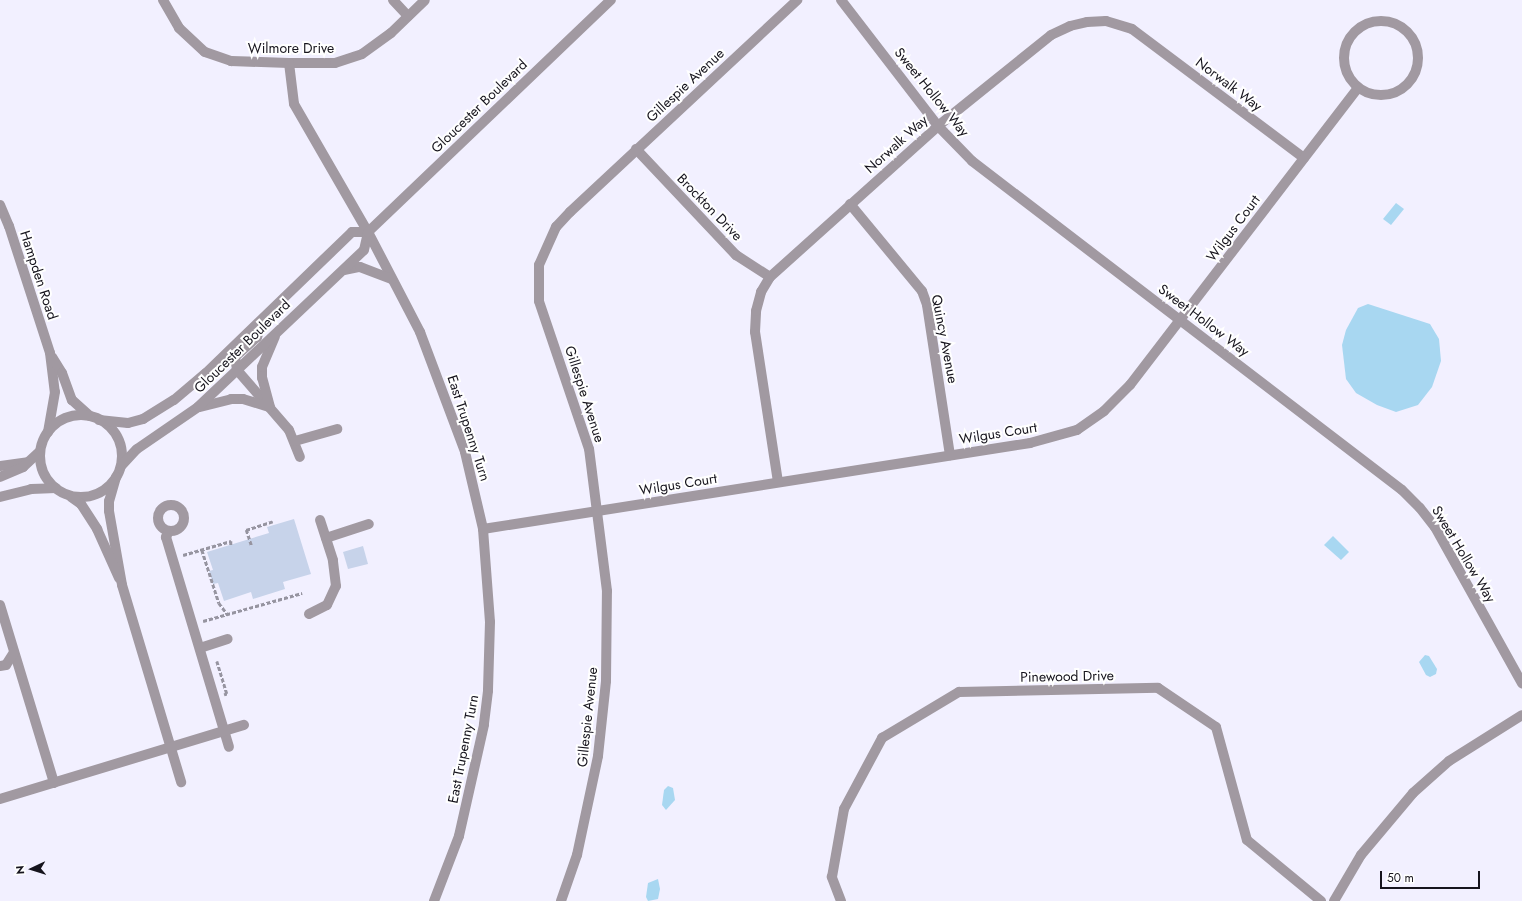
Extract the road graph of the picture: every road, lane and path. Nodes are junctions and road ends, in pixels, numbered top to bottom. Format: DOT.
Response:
graph roads {
  1 [pos="163,0"];
  2 [pos="393,0"];
  3 [pos="425,0"];
  4 [pos="611,0"];
  5 [pos="797,0"];
  6 [pos="841,0"];
  7 [pos="408,16"];
  8 [pos="289,63"];
  9 [pos="1358,88"];
  10 [pos="938,126"];
  11 [pos="636,150"];
  12 [pos="1304,158"];
  13 [pos="850,204"];
  14 [pos="0,205"];
  15 [pos="368,232"];
  16 [pos="342,270"];
  17 [pos="770,277"];
  18 [pos="392,279"];
  19 [pos="262,319"];
  20 [pos="1181,320"];
  21 [pos="276,334"];
  22 [pos="50,353"];
  23 [pos="237,370"];
  24 [pos="198,407"];
  25 [pos="270,407"];
  26 [pos="95,418"];
  27 [pos="337,429"];
  28 [pos="48,432"];
  29 [pos="295,441"];
  30 [pos="40,451"];
  31 [pos="950,455"];
  32 [pos="300,456"];
  33 [pos="32,461"];
  34 [pos="0,466"];
  35 [pos="121,466"];
  36 [pos="0,477"];
  37 [pos="116,477"];
  38 [pos="778,482"];
  39 [pos="56,488"];
  40 [pos="69,495"];
  41 [pos="0,497"];
  42 [pos="598,510"];
  43 [pos="320,520"];
  44 [pos="273,521"];
  45 [pos="368,524"];
  46 [pos="483,529"];
  47 [pos="169,530"];
  48 [pos="326,538"];
  49 [pos="231,545"];
  50 [pos="251,545"];
  51 [pos="202,550"];
  52 [pos="183,555"];
  53 [pos="122,585"];
  54 [pos="302,593"];
  55 [pos="0,605"];
  56 [pos="309,614"];
  57 [pos="228,615"];
  58 [pos="203,621"];
  59 [pos="228,639"];
  60 [pos="200,648"];
  61 [pos="14,652"];
  62 [pos="0,666"];
  63 [pos="1522,683"];
  64 [pos="1522,715"];
  65 [pos="244,724"];
  66 [pos="224,730"];
  67 [pos="171,747"];
  68 [pos="229,747"];
  69 [pos="181,782"];
  70 [pos="54,783"];
  71 [pos="0,799"];
  72 [pos="434,901"];
  73 [pos="561,901"];
  74 [pos="841,901"];
  75 [pos="1321,901"];
  76 [pos="1334,901"];
  1 -- 8 [label="street, Wilmore Drive"];
  2 -- 7 [label="street"];
  3 -- 7 [label="street, Wilmore Drive"];
  4 -- 15 [label="street, Gloucester Boulevard"];
  5 -- 11 [label="street, Gillespie Avenue"];
  6 -- 10 [label="street, Sweet Hollow Way"];
  7 -- 8 [label="street, Wilmore Drive"];
  8 -- 15 [label="street, East Trupenny Turn"];
  9 -- 9 [label="street"];
  9 -- 12 [label="street, Wilgus Court"];
  10 -- 12 [label="street, Norwalk Way"];
  10 -- 13 [label="street, Norwalk Way"];
  10 -- 20 [label="street, Sweet Hollow Way"];
  11 -- 17 [label="street, Brockton Drive"];
  11 -- 42 [label="street, Gillespie Avenue"];
  12 -- 20 [label="street, Wilgus Court"];
  13 -- 17 [label="street, Norwalk Way"];
  13 -- 31 [label="street, Quincy Avenue"];
  14 -- 22 [label="street, Hampden Road"];
  15 -- 16 [label="street, Gloucester Boulevard"];
  15 -- 18 [label="street, East Trupenny Turn"];
  15 -- 19 [label="street, Gloucester Boulevard"];
  16 -- 18 [label="street"];
  16 -- 21 [label="street, Gloucester Boulevard"];
  17 -- 38 [label="street, Norwalk Way"];
  18 -- 46 [label="street, East Trupenny Turn"];
  19 -- 23 [label="street"];
  19 -- 26 [label="street, Gloucester Boulevard"];
  20 -- 31 [label="street, Wilgus Court"];
  20 -- 63 [label="street, Sweet Hollow Way"];
  21 -- 23 [label="street, Gloucester Boulevard"];
  21 -- 25 [label="street"];
  22 -- 26 [label="street, Hampden Road"];
  22 -- 28 [label="street, Hampden Road"];
  23 -- 24 [label="street, Gloucester Boulevard"];
  23 -- 25 [label="street"];
  24 -- 25 [label="street"];
  24 -- 35 [label="street, Gloucester Boulevard"];
  25 -- 29 [label="street"];
  26 -- 28 [label="street"];
  26 -- 35 [label="street"];
  27 -- 29 [label="street"];
  28 -- 30 [label="street"];
  29 -- 32 [label="street"];
  30 -- 33 [label="street"];
  30 -- 39 [label="street"];
  31 -- 38 [label="street, Wilgus Court"];
  33 -- 34 [label="street"];
  33 -- 36 [label="street"];
  35 -- 37 [label="street"];
  37 -- 40 [label="street"];
  37 -- 53 [label="street"];
  38 -- 42 [label="street, Wilgus Court"];
  39 -- 40 [label="street"];
  39 -- 41 [label="street"];
  40 -- 53 [label="street"];
  42 -- 46 [label="street, Wilgus Court"];
  42 -- 73 [label="street, Gillespie Avenue"];
  43 -- 48 [label="street"];
  44 -- 50 [label="path"];
  45 -- 48 [label="street"];
  46 -- 72 [label="street, East Trupenny Turn"];
  47 -- 60 [label="street"];
  48 -- 56 [label="street"];
  49 -- 51 [label="path"];
  51 -- 52 [label="path"];
  51 -- 57 [label="path"];
  53 -- 67 [label="street"];
  54 -- 57 [label="path"];
  55 -- 61 [label="street"];
  57 -- 58 [label="path"];
  59 -- 60 [label="street"];
  60 -- 66 [label="street"];
  61 -- 62 [label="street"];
  61 -- 70 [label="street"];
  64 -- 76 [label="street"];
  65 -- 66 [label="street"];
  66 -- 67 [label="street"];
  66 -- 68 [label="street"];
  67 -- 69 [label="street"];
  67 -- 70 [label="street"];
  70 -- 71 [label="street"];
  74 -- 75 [label="street, Pinewood Drive"];
}
